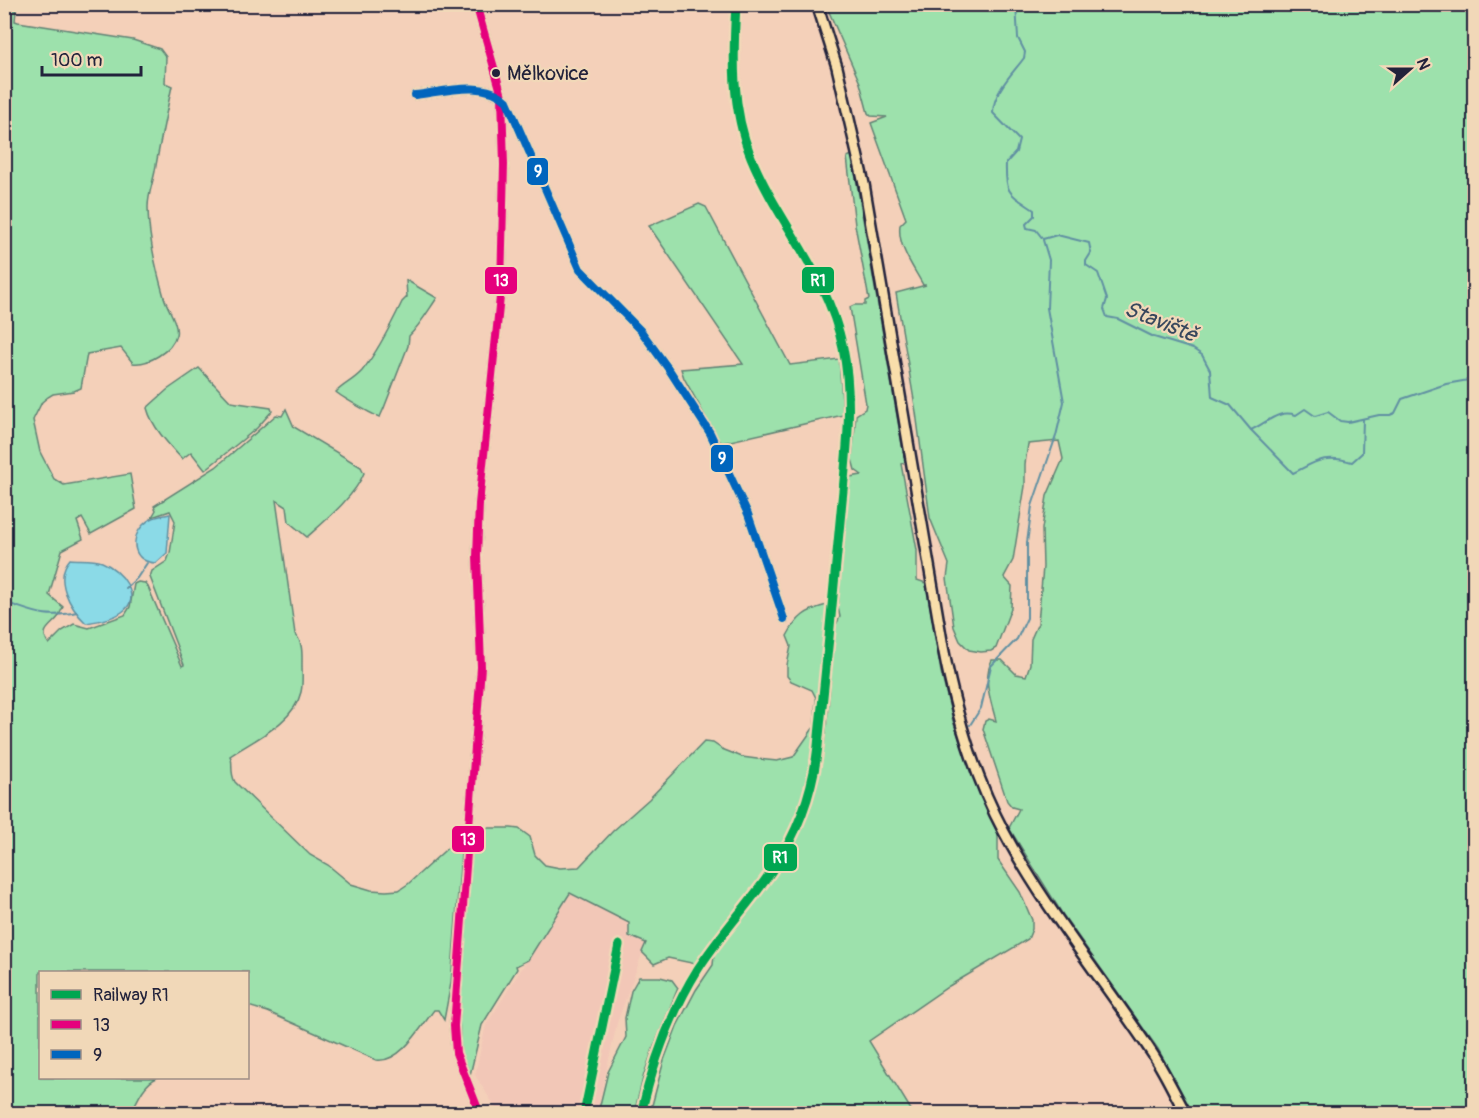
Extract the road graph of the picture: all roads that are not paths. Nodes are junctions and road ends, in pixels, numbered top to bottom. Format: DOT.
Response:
graph roads {
  1 [pos="476,4"];
  2 [pos="818,4"];
  3 [pos="415,95"];
  4 [pos="502,96"];
  5 [pos="784,619"];
  6 [pos="480,1113"];
  7 [pos="1186,1113"];
  1 -- 4 [label="street"];
  2 -- 7 [label="main road"];
  3 -- 4 [label="street"];
  4 -- 5 [label="street"];
  4 -- 6 [label="street"];
}
